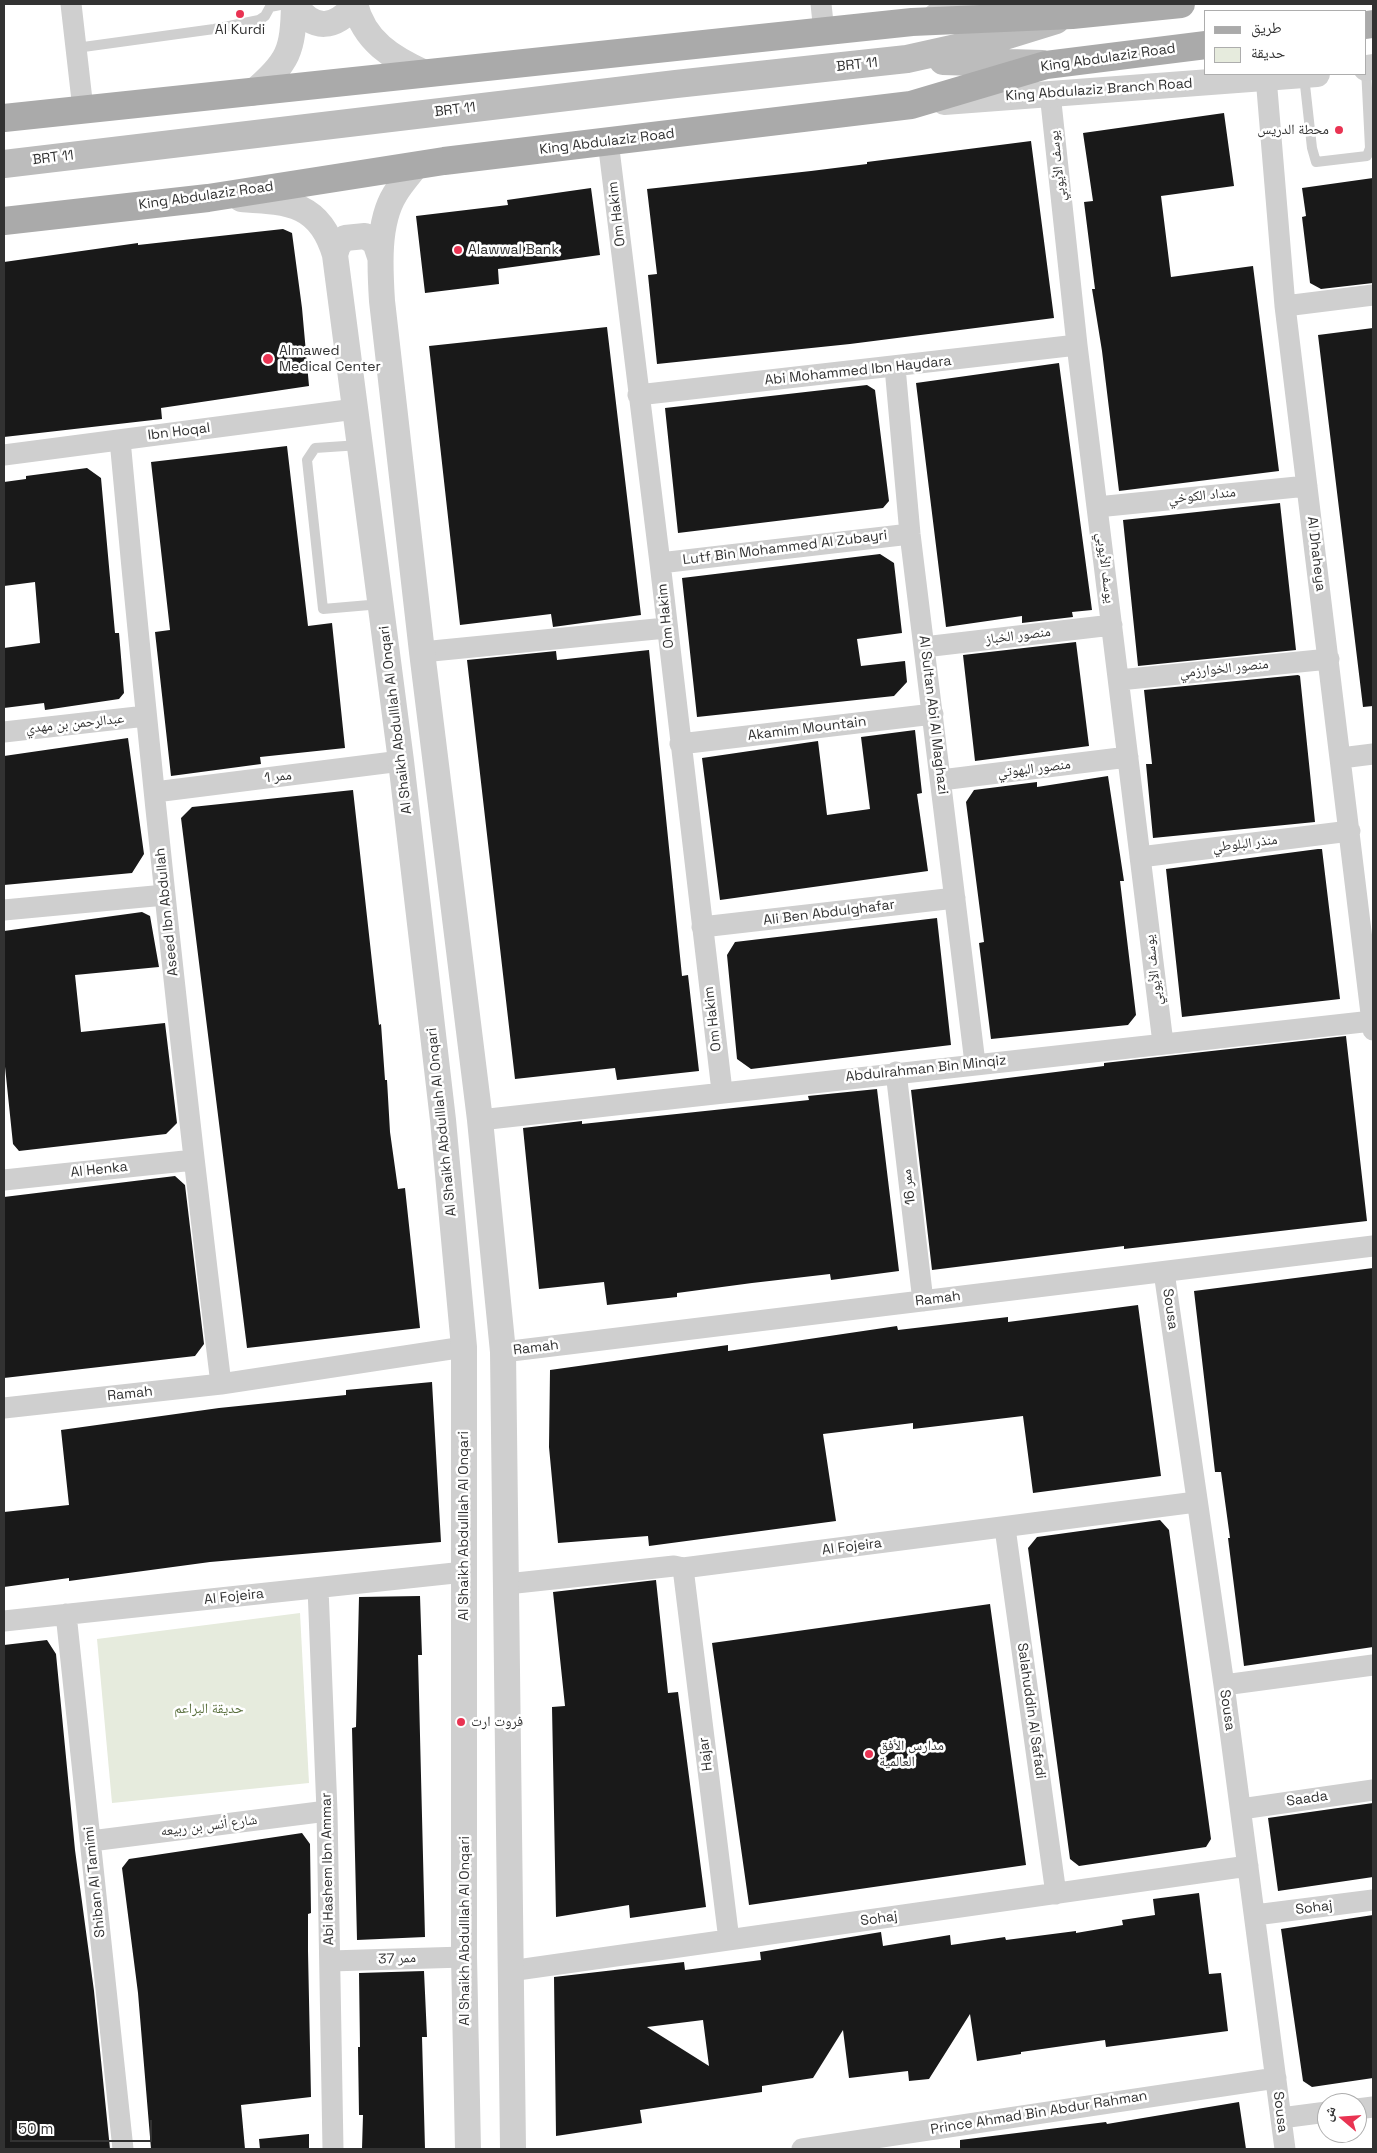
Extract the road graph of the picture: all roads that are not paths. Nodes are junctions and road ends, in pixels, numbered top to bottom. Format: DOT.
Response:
graph roads {
  1 [pos="71,4"];
  2 [pos="285,4"];
  3 [pos="294,4"];
  4 [pos="355,4"];
  5 [pos="821,4"];
  6 [pos="981,4"];
  7 [pos="1181,4"];
  8 [pos="1072,15"];
  9 [pos="912,22"];
  10 [pos="824,32"];
  11 [pos="1204,45"];
  12 [pos="76,48"];
  13 [pos="906,59"];
  14 [pos="1046,64"];
  15 [pos="425,73"];
  16 [pos="1310,75"];
  17 [pos="1366,75"];
  18 [pos="1266,77"];
  19 [pos="252,93"];
  20 [pos="1050,93"];
  21 [pos="911,105"];
  22 [pos="83,109"];
  23 [pos="4,118"];
  24 [pos="608,142"];
  25 [pos="4,164"];
  26 [pos="416,166"];
  27 [pos="208,198"];
  28 [pos="4,221"];
  29 [pos="335,255"];
  30 [pos="380,257"];
  31 [pos="1373,295"];
  32 [pos="1285,306"];
  33 [pos="1077,345"];
  34 [pos="895,367"];
  35 [pos="638,395"];
  36 [pos="355,409"];
  37 [pos="120,440"];
  38 [pos="361,445"];
  39 [pos="4,454"];
  40 [pos="1307,486"];
  41 [pos="1097,507"];
  42 [pos="910,534"];
  43 [pos="660,563"];
  44 [pos="382,604"];
  45 [pos="1112,624"];
  46 [pos="666,628"];
  47 [pos="924,647"];
  48 [pos="422,652"];
  49 [pos="1329,659"];
  50 [pos="1119,680"];
  51 [pos="933,714"];
  52 [pos="146,716"];
  53 [pos="4,732"];
  54 [pos="680,744"];
  55 [pos="1373,754"];
  56 [pos="1128,757"];
  57 [pos="1341,758"];
  58 [pos="401,761"];
  59 [pos="941,780"];
  60 [pos="156,792"];
  61 [pos="1350,831"];
  62 [pos="1140,857"];
  63 [pos="165,895"];
  64 [pos="955,898"];
  65 [pos="4,910"];
  66 [pos="702,927"];
  67 [pos="1373,1026"];
  68 [pos="1163,1043"];
  69 [pos="976,1063"];
  70 [pos="896,1072"];
  71 [pos="722,1092"];
  72 [pos="480,1120"];
  73 [pos="194,1160"];
  74 [pos="4,1180"];
  75 [pos="1373,1246"];
  76 [pos="1164,1272"];
  77 [pos="923,1301"];
  78 [pos="464,1347"];
  79 [pos="503,1352"];
  80 [pos="221,1384"];
  81 [pos="4,1408"];
  82 [pos="1196,1502"];
  83 [pos="1005,1528"];
  84 [pos="683,1568"];
  85 [pos="464,1572"];
  86 [pos="507,1584"];
  87 [pos="318,1588"];
  88 [pos="66,1614"];
  89 [pos="4,1621"];
  90 [pos="1373,1665"];
  91 [pos="1224,1685"];
  92 [pos="1373,1790"];
  93 [pos="1241,1809"];
  94 [pos="327,1811"];
  95 [pos="91,1841"];
  96 [pos="1248,1866"];
  97 [pos="1056,1894"];
  98 [pos="1373,1900"];
  99 [pos="1255,1915"];
  100 [pos="729,1940"];
  101 [pos="464,1957"];
  102 [pos="330,1961"];
  103 [pos="510,1971"];
  104 [pos="1276,2078"];
  105 [pos="1317,2113"];
  106 [pos="1281,2118"];
  107 [pos="123,2149"];
  108 [pos="334,2149"];
  109 [pos="468,2149"];
  110 [pos="513,2149"];
  111 [pos="802,2149"];
  112 [pos="1285,2149"];
  1 -- 12 [label="street"];
  2 -- 12 [label="lane"];
  3 -- 4 [label="street"];
  3 -- 19 [label="street"];
  4 -- 15 [label="street"];
  5 -- 10 [label="street"];
  6 -- 9 [label="street"];
  7 -- 8 [label="main road"];
  8 -- 9 [label="main road"];
  8 -- 13 [label="main road, BRT 11"];
  9 -- 10 [label="main road"];
  10 -- 15 [label="main road"];
  11 -- 14 [label="main road, King Abdulaziz Road"];
  12 -- 22 [label="street"];
  13 -- 14 [label="main road, BRT 11"];
  13 -- 25 [label="main road, BRT 11"];
  14 -- 21 [label="main road, King Abdulaziz Road"];
  15 -- 19 [label="main road"];
  16 -- 17 [label="lane"];
  16 -- 18 [label="street, King Abdulaziz Branch Road"];
  18 -- 20 [label="street, King Abdulaziz Branch Road"];
  18 -- 32 [label="street, Al Dhaheya"];
  19 -- 22 [label="main road"];
  20 -- 21 [label="street, King Abdulaziz Branch Road"];
  20 -- 33 [label="street, يوسف الأيوبي"];
  21 -- 24 [label="main road, King Abdulaziz Road"];
  22 -- 23 [label="main road"];
  24 -- 26 [label="main road, King Abdulaziz Road"];
  24 -- 35 [label="street, Om Hakim"];
  26 -- 27 [label="main road, King Abdulaziz Road"];
  26 -- 30 [label="street"];
  27 -- 28 [label="main road, King Abdulaziz Road"];
  27 -- 29 [label="street, Al Shaikh Abdulllah Al Onqari"];
  29 -- 30 [label="street"];
  29 -- 36 [label="street, Al Shaikh Abdulllah Al Onqari"];
  30 -- 48 [label="street"];
  31 -- 32 [label="street"];
  32 -- 40 [label="street, Al Dhaheya"];
  33 -- 34 [label="street, Abi Mohammed Ibn Haydara"];
  33 -- 41 [label="street, يوسف الأيوبي"];
  34 -- 35 [label="street, Abi Mohammed Ibn Haydara"];
  34 -- 42 [label="street, Al Sultan Abi Al Maghazi"];
  35 -- 43 [label="street, Om Hakim"];
  36 -- 37 [label="street, Ibn Hoqal"];
  36 -- 38 [label="street, Al Shaikh Abdulllah Al Onqari"];
  37 -- 39 [label="street, Ibn Hoqal"];
  37 -- 52 [label="street, Aseed Ibn Abdullah"];
  38 -- 44 [label="street, Al Shaikh Abdulllah Al Onqari"];
  38 -- 44 [label="lane"];
  40 -- 41 [label="street, منداد الكوخي"];
  40 -- 49 [label="street, Al Dhaheya"];
  41 -- 45 [label="street, يوسف الأيوبي"];
  42 -- 43 [label="street, Lutf Bin Mohammed Al Zubayri"];
  42 -- 47 [label="street, Al Sultan Abi Al Maghazi"];
  43 -- 46 [label="street, Om Hakim"];
  44 -- 58 [label="street, Al Shaikh Abdulllah Al Onqari"];
  45 -- 47 [label="street, منصور الخباز"];
  45 -- 50 [label="street, يوسف الأيوبي"];
  46 -- 48 [label="street"];
  46 -- 54 [label="street, Om Hakim"];
  47 -- 51 [label="street, Al Sultan Abi Al Maghazi"];
  48 -- 72 [label="street"];
  49 -- 50 [label="street, منصور الخوارزمي"];
  49 -- 57 [label="street, Al Dhaheya"];
  50 -- 56 [label="street, يوسف الأيوبي"];
  51 -- 54 [label="street, Akamim Mountain"];
  51 -- 59 [label="street, Al Sultan Abi Al Maghazi"];
  52 -- 53 [label="street, عبدالرحمن بن مهدي"];
  52 -- 60 [label="street, Aseed Ibn Abdullah"];
  54 -- 66 [label="street, Om Hakim"];
  55 -- 57 [label="street"];
  56 -- 59 [label="street, منصور البهوتي"];
  56 -- 62 [label="street, يوسف الأيوبي"];
  57 -- 61 [label="street, Al Dhaheya"];
  58 -- 60 [label="street, ممر 1"];
  58 -- 78 [label="street, Al Shaikh Abdulllah Al Onqari"];
  59 -- 64 [label="street, Al Sultan Abi Al Maghazi"];
  60 -- 63 [label="street, Aseed Ibn Abdullah"];
  61 -- 62 [label="street, منذر البلوطي"];
  61 -- 67 [label="street, Al Dhaheya"];
  62 -- 68 [label="street, يوسف الأيوبي"];
  63 -- 65 [label="street"];
  63 -- 73 [label="street, Aseed Ibn Abdullah"];
  64 -- 66 [label="street, Ali Ben Abdulghafar"];
  64 -- 69 [label="street, Al Sultan Abi Al Maghazi"];
  66 -- 71 [label="street, Om Hakim"];
  67 -- 68 [label="street, Abdulrahman Bin Minqiz"];
  68 -- 69 [label="street, Abdulrahman Bin Minqiz"];
  69 -- 70 [label="street, Abdulrahman Bin Minqiz"];
  70 -- 71 [label="street, Abdulrahman Bin Minqiz"];
  70 -- 77 [label="street, ممر 16"];
  71 -- 72 [label="street, Abdulrahman Bin Minqiz"];
  72 -- 79 [label="street"];
  73 -- 74 [label="street, Al Henka"];
  73 -- 80 [label="street, Aseed Ibn Abdullah"];
  75 -- 76 [label="street, Ramah"];
  76 -- 77 [label="street, Ramah"];
  76 -- 82 [label="street, Sousa"];
  77 -- 79 [label="street, Ramah"];
  78 -- 80 [label="street, Ramah"];
  78 -- 85 [label="street, Al Shaikh Abdulllah Al Onqari"];
  79 -- 86 [label="street"];
  80 -- 81 [label="street, Ramah"];
  82 -- 83 [label="street, Al Fojeira"];
  82 -- 91 [label="street, Sousa"];
  83 -- 84 [label="street, Al Fojeira"];
  83 -- 97 [label="street, Salahuddin Al Safadi"];
  84 -- 86 [label="street, Al Fojeira"];
  84 -- 100 [label="street, Hajar"];
  85 -- 87 [label="street, Al Fojeira"];
  85 -- 101 [label="street, Al Shaikh Abdulllah Al Onqari"];
  86 -- 103 [label="street"];
  87 -- 88 [label="street, Al Fojeira"];
  87 -- 94 [label="street, Abi Hashem Ibn Ammar"];
  88 -- 89 [label="street, Al Fojeira"];
  88 -- 95 [label="street, Shiban Al Tamimi"];
  90 -- 91 [label="street"];
  91 -- 93 [label="street, Sousa"];
  92 -- 93 [label="street, Saada"];
  93 -- 96 [label="street, Sousa"];
  94 -- 95 [label="street, شارع أنس بن ربيعه"];
  94 -- 102 [label="street, Abi Hashem Ibn Ammar"];
  95 -- 107 [label="street, Shiban Al Tamimi"];
  96 -- 97 [label="street, Sohaj"];
  96 -- 99 [label="street, Sousa"];
  97 -- 100 [label="street, Sohaj"];
  98 -- 99 [label="street, Sohaj"];
  99 -- 104 [label="street, Sousa"];
  100 -- 103 [label="street, Sohaj"];
  101 -- 102 [label="street, ممر 37"];
  101 -- 109 [label="street, Al Shaikh Abdulllah Al Onqari"];
  102 -- 108 [label="street, Abi Hashem Ibn Ammar"];
  103 -- 110 [label="street"];
  104 -- 106 [label="street, Sousa"];
  104 -- 111 [label="street, Prince Ahmad Bin Abdur Rahman"];
  105 -- 106 [label="street"];
  106 -- 112 [label="street, Sousa"];
}
